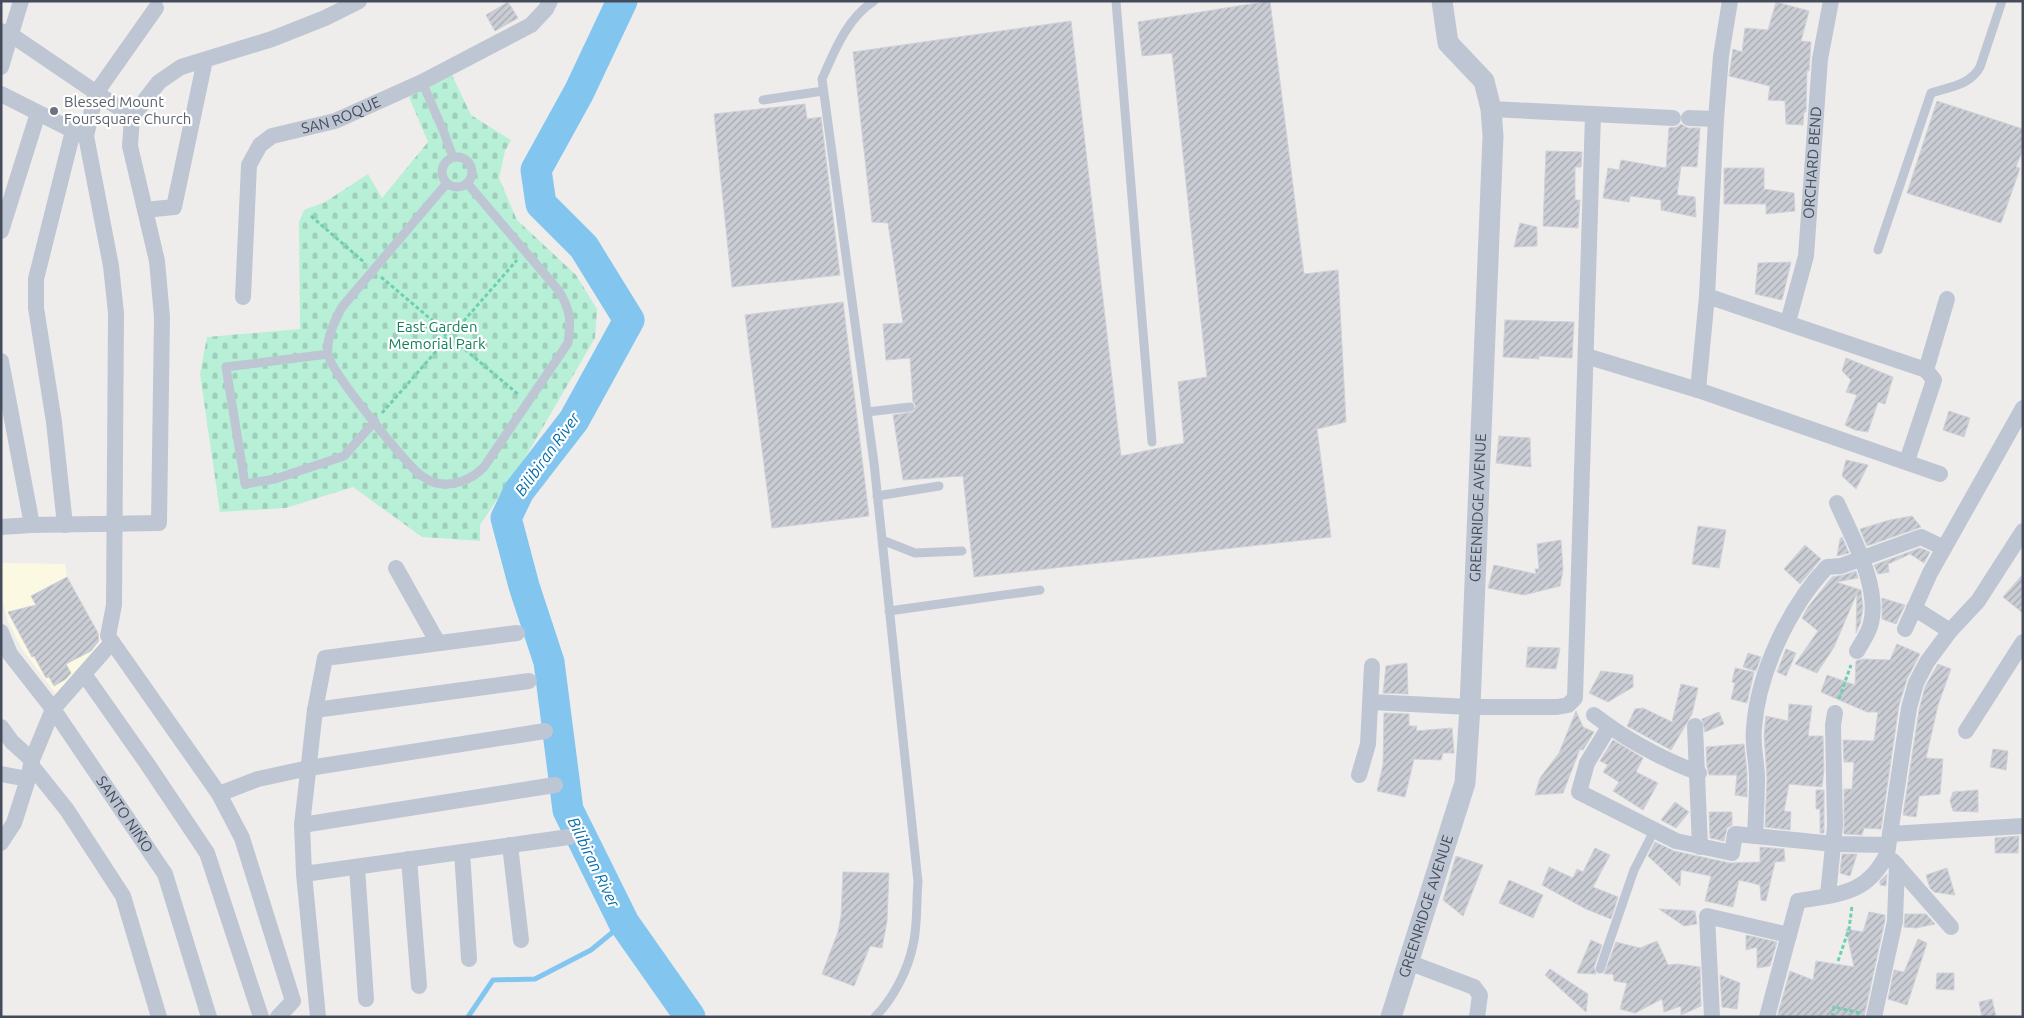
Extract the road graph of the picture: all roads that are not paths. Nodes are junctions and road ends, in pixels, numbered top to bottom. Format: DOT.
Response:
graph roads {
  1 [pos="20,1"];
  2 [pos="359,1"];
  3 [pos="550,1"];
  4 [pos="874,1"];
  5 [pos="1116,1"];
  6 [pos="1442,1"];
  7 [pos="1730,1"];
  8 [pos="1831,1"];
  9 [pos="2002,1"];
  10 [pos="156,8"];
  11 [pos="6,32"];
  12 [pos="204,60"];
  13 [pos="1,67"];
  14 [pos="422,82"];
  15 [pos="823,91"];
  16 [pos="96,93"];
  17 [pos="1,94"];
  18 [pos="763,100"];
  19 [pos="1491,109"];
  20 [pos="38,113"];
  21 [pos="1593,114"];
  22 [pos="132,117"];
  23 [pos="1673,118"];
  24 [pos="1690,118"];
  25 [pos="1716,120"];
  26 [pos="79,134"];
  27 [pos="453,157"];
  28 [pos="446,183"];
  29 [pos="467,183"];
  30 [pos="145,210"];
  31 [pos="1,231"];
  32 [pos="1878,250"];
  33 [pos="1707,296"];
  34 [pos="243,297"];
  35 [pos="1947,299"];
  36 [pos="1788,322"];
  37 [pos="328,354"];
  38 [pos="1586,356"];
  39 [pos="1,361"];
  40 [pos="1926,370"];
  41 [pos="1698,390"];
  42 [pos="910,407"];
  43 [pos="2023,408"];
  44 [pos="866,412"];
  45 [pos="375,421"];
  46 [pos="1152,442"];
  47 [pos="1907,461"];
  48 [pos="1940,474"];
  49 [pos="940,486"];
  50 [pos="877,496"];
  51 [pos="1837,503"];
  52 [pos="114,523"];
  53 [pos="32,525"];
  54 [pos="65,525"];
  55 [pos="1,527"];
  56 [pos="2023,531"];
  57 [pos="882,540"];
  58 [pos="1944,548"];
  59 [pos="962,551"];
  60 [pos="1861,558"];
  61 [pos="396,568"];
  62 [pos="1040,590"];
  63 [pos="1914,608"];
  64 [pos="889,611"];
  65 [pos="1904,629"];
  66 [pos="1950,631"];
  67 [pos="1,632"];
  68 [pos="517,633"];
  69 [pos="112,642"];
  70 [pos="2023,642"];
  71 [pos="438,643"];
  72 [pos="1857,651"];
  73 [pos="1372,666"];
  74 [pos="84,674"];
  75 [pos="530,681"];
  76 [pos="1371,702"];
  77 [pos="1470,707"];
  78 [pos="53,709"];
  79 [pos="315,710"];
  80 [pos="1835,712"];
  81 [pos="1594,715"];
  82 [pos="1695,726"];
  83 [pos="1,727"];
  84 [pos="1609,727"];
  85 [pos="545,731"];
  86 [pos="1966,731"];
  87 [pos="30,768"];
  88 [pos="309,768"];
  89 [pos="1699,773"];
  90 [pos="1,774"];
  91 [pos="1359,775"];
  92 [pos="555,785"];
  93 [pos="219,794"];
  94 [pos="8,821"];
  95 [pos="302,825"];
  96 [pos="2023,826"];
  97 [pos="1656,829"];
  98 [pos="1755,836"];
  99 [pos="569,837"];
  100 [pos="1,843"];
  101 [pos="1834,844"];
  102 [pos="510,845"];
  103 [pos="1700,848"];
  104 [pos="1891,850"];
  105 [pos="462,852"];
  106 [pos="410,859"];
  107 [pos="356,867"];
  108 [pos="304,874"];
  109 [pos="1828,895"];
  110 [pos="1952,927"];
  111 [pos="1789,935"];
  112 [pos="521,940"];
  113 [pos="470,959"];
  114 [pos="1408,962"];
  115 [pos="1600,969"];
  116 [pos="418,986"];
  117 [pos="366,999"];
  118 [pos="1874,1016"];
  119 [pos="159,1017"];
  120 [pos="209,1017"];
  121 [pos="261,1017"];
  122 [pos="278,1017"];
  123 [pos="318,1017"];
  124 [pos="875,1017"];
  125 [pos="1391,1017"];
  126 [pos="1477,1017"];
  127 [pos="1712,1017"];
  128 [pos="1767,1017"];
  1 -- 11 [label="street"];
  2 -- 12 [label="street"];
  3 -- 14 [label="street, SAN ROQUE"];
  4 -- 15 [label="lane"];
  5 -- 46 [label="lane"];
  6 -- 19 [label="street, GREENRIDGE AVENUE"];
  7 -- 25 [label="street"];
  8 -- 36 [label="street, ORCHARD BEND"];
  9 -- 32 [label="lane"];
  10 -- 16 [label="street"];
  11 -- 13 [label="street"];
  11 -- 16 [label="street"];
  12 -- 22 [label="street"];
  12 -- 30 [label="street"];
  14 -- 27 [label="lane"];
  14 -- 34 [label="street, SAN ROQUE"];
  15 -- 18 [label="lane"];
  15 -- 44 [label="lane"];
  16 -- 22 [label="street"];
  16 -- 26 [label="street"];
  17 -- 20 [label="street"];
  19 -- 21 [label="street"];
  19 -- 77 [label="street, GREENRIDGE AVENUE"];
  20 -- 26 [label="street"];
  20 -- 31 [label="street"];
  21 -- 23 [label="street"];
  21 -- 38 [label="street"];
  22 -- 30 [label="street"];
  24 -- 25 [label="street"];
  25 -- 33 [label="street"];
  26 -- 52 [label="street"];
  26 -- 54 [label="street"];
  27 -- 28 [label="lane"];
  27 -- 29 [label="lane"];
  28 -- 29 [label="lane"];
  28 -- 37 [label="lane"];
  29 -- 45 [label="lane"];
  30 -- 52 [label="street"];
  33 -- 36 [label="street"];
  33 -- 41 [label="street"];
  35 -- 40 [label="street"];
  36 -- 40 [label="street"];
  37 -- 45 [label="lane"];
  37 -- 45 [label="lane"];
  38 -- 41 [label="street"];
  38 -- 77 [label="street"];
  39 -- 53 [label="street"];
  40 -- 47 [label="street"];
  41 -- 47 [label="street"];
  42 -- 44 [label="lane"];
  43 -- 58 [label="street"];
  44 -- 50 [label="lane"];
  47 -- 48 [label="street"];
  49 -- 50 [label="lane"];
  50 -- 57 [label="lane"];
  51 -- 60 [label="street"];
  52 -- 54 [label="street"];
  52 -- 69 [label="street"];
  53 -- 54 [label="street"];
  53 -- 55 [label="street"];
  56 -- 66 [label="street"];
  57 -- 59 [label="lane"];
  57 -- 64 [label="lane"];
  58 -- 60 [label="street"];
  58 -- 63 [label="street"];
  60 -- 72 [label="street"];
  60 -- 98 [label="street"];
  61 -- 71 [label="street"];
  62 -- 64 [label="lane"];
  63 -- 65 [label="street"];
  63 -- 66 [label="street"];
  64 -- 124 [label="lane"];
  66 -- 104 [label="street"];
  67 -- 78 [label="street, SANTO NIÑO"];
  68 -- 71 [label="street"];
  69 -- 74 [label="street"];
  69 -- 93 [label="street"];
  70 -- 86 [label="street"];
  71 -- 79 [label="street"];
  73 -- 76 [label="street"];
  74 -- 78 [label="street"];
  74 -- 121 [label="street"];
  75 -- 79 [label="street"];
  76 -- 77 [label="street"];
  76 -- 91 [label="street"];
  77 -- 114 [label="street, GREENRIDGE AVENUE"];
  78 -- 87 [label="street"];
  78 -- 120 [label="street, SANTO NIÑO"];
  79 -- 88 [label="street"];
  80 -- 101 [label="street"];
  81 -- 84 [label="street"];
  82 -- 89 [label="street"];
  83 -- 87 [label="street"];
  84 -- 89 [label="street"];
  84 -- 97 [label="street"];
  85 -- 88 [label="street"];
  87 -- 90 [label="street"];
  87 -- 94 [label="street"];
  87 -- 119 [label="street"];
  88 -- 93 [label="street"];
  88 -- 95 [label="street"];
  89 -- 103 [label="street"];
  92 -- 95 [label="street"];
  93 -- 122 [label="street"];
  94 -- 100 [label="street"];
  95 -- 108 [label="street"];
  96 -- 104 [label="street"];
  97 -- 103 [label="street"];
  97 -- 115 [label="lane"];
  98 -- 101 [label="street"];
  98 -- 103 [label="street"];
  99 -- 102 [label="street"];
  101 -- 104 [label="street"];
  101 -- 109 [label="street"];
  102 -- 105 [label="street"];
  102 -- 112 [label="street"];
  104 -- 109 [label="street"];
  104 -- 110 [label="street"];
  104 -- 118 [label="street"];
  105 -- 106 [label="street"];
  105 -- 113 [label="street"];
  106 -- 107 [label="street"];
  106 -- 116 [label="street"];
  107 -- 108 [label="street"];
  107 -- 117 [label="street"];
  108 -- 123 [label="street"];
  109 -- 111 [label="street"];
  111 -- 127 [label="street"];
  111 -- 128 [label="street"];
  114 -- 125 [label="street, GREENRIDGE AVENUE"];
  114 -- 126 [label="street"];
}
